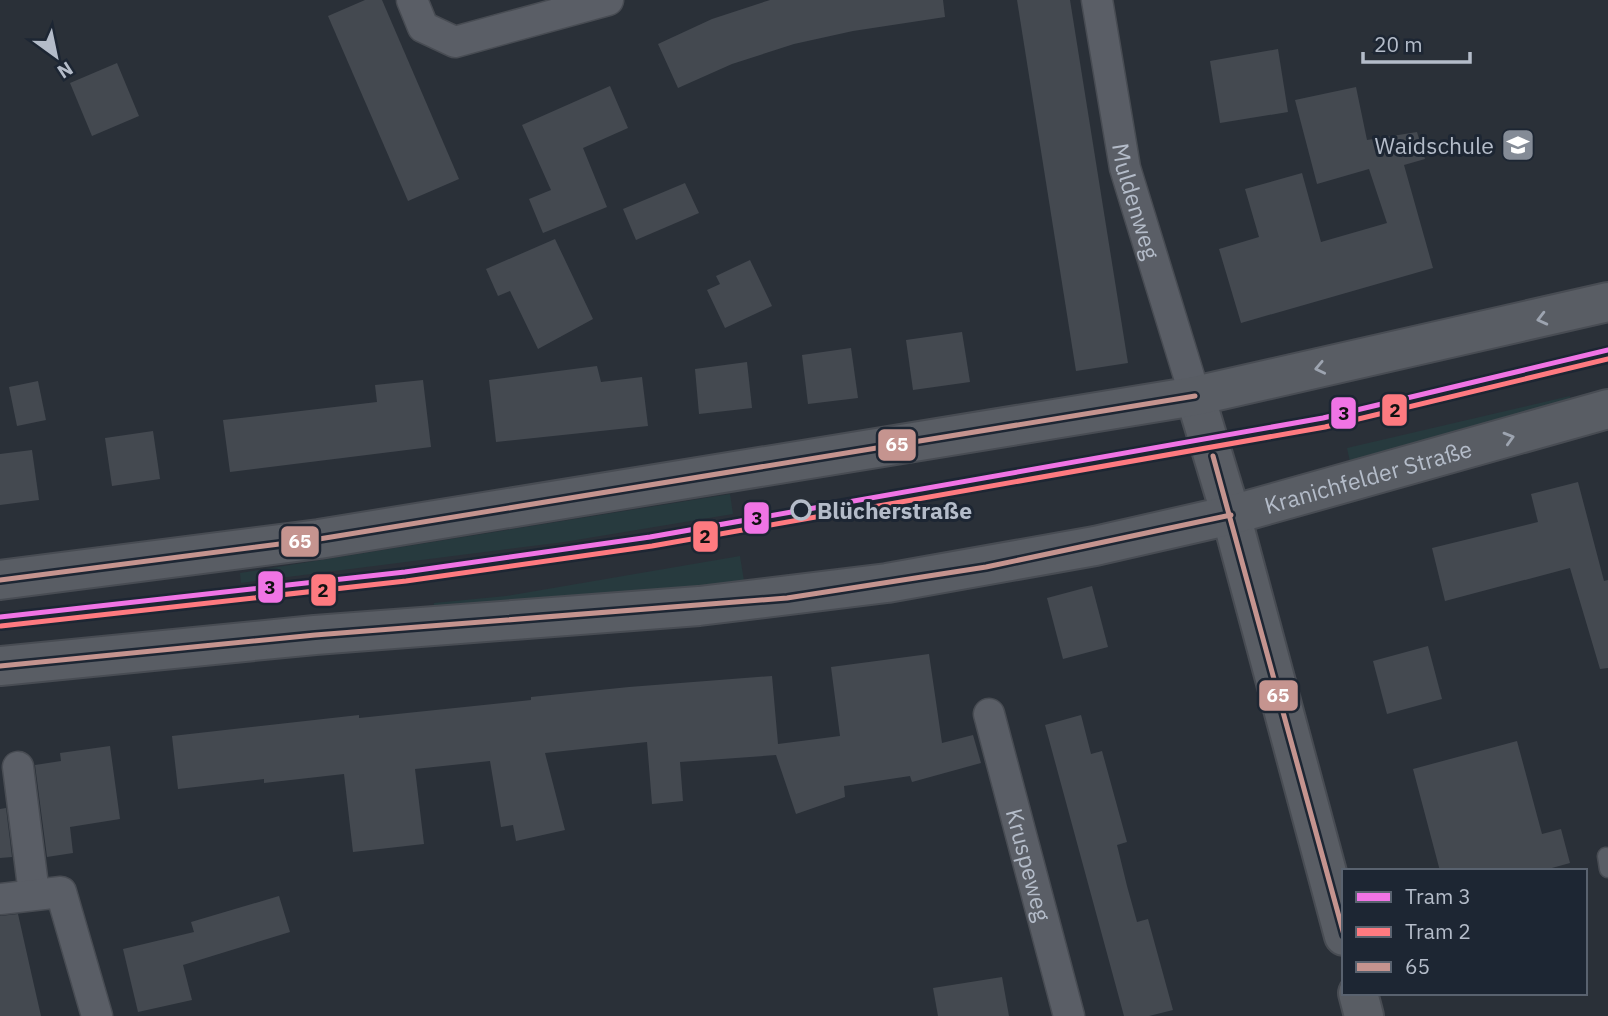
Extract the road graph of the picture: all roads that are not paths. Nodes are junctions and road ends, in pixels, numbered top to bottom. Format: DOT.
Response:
graph roads {
  1 [pos="412,0"];
  2 [pos="608,0"];
  3 [pos="1097,0"];
  4 [pos="1608,302"];
  5 [pos="1195,396"];
  6 [pos="1608,409"];
  7 [pos="1231,515"];
  8 [pos="0,580"];
  9 [pos="0,666"];
  10 [pos="989,714"];
  11 [pos="18,767"];
  12 [pos="34,894"];
  13 [pos="0,899"];
  14 [pos="1342,929"];
  15 [pos="1359,995"];
  16 [pos="97,1016"];
  17 [pos="1069,1016"];
  18 [pos="1364,1016"];
  1 -- 2 [label="street"];
  3 -- 5 [label="street, Muldenweg"];
  4 -- 5 [label="main road, one-way"];
  5 -- 7 [label="main road"];
  5 -- 8 [label="main road"];
  7 -- 6 [label="main road, Kranichfelder Straße, one-way"];
  7 -- 9 [label="main road, Kranichfelder Straße"];
  7 -- 14 [label="main road"];
  10 -- 17 [label="street, Kruspeweg"];
  11 -- 12 [label="street"];
  12 -- 13 [label="street"];
  12 -- 16 [label="street"];
  15 -- 18 [label="main road"];
}
